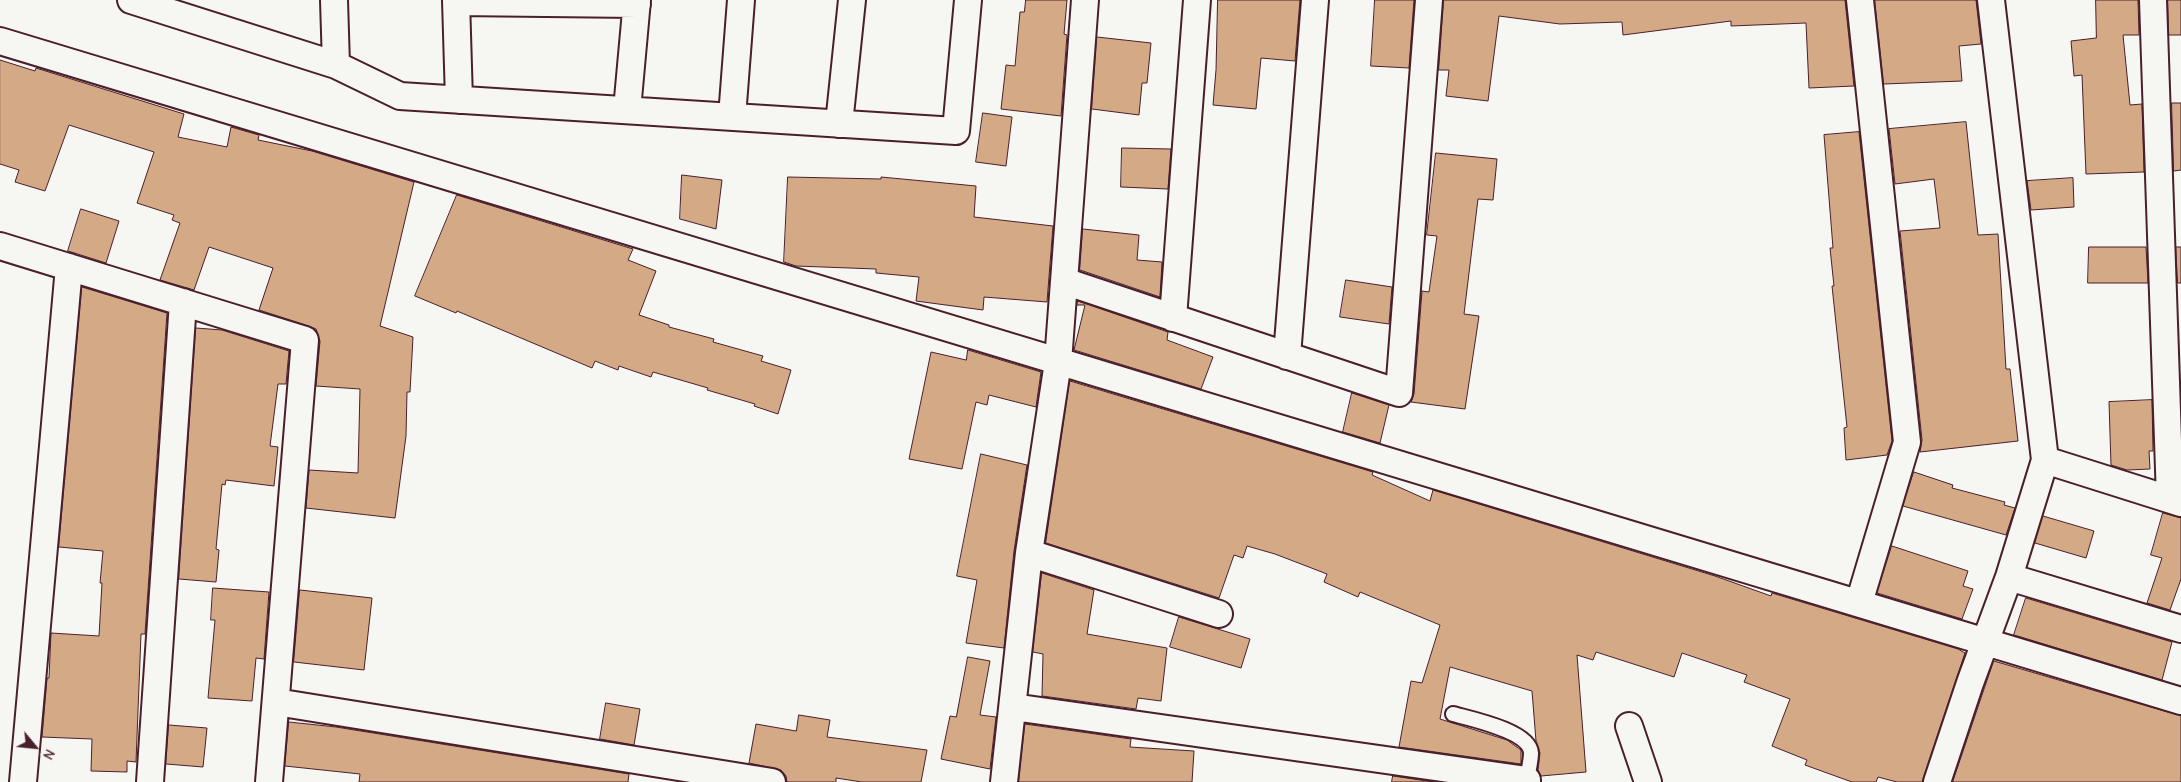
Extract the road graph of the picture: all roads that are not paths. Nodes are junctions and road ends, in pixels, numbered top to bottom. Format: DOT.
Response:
graph roads {
  1 [pos="130,0"];
  2 [pos="334,0"];
  3 [pos="741,0"];
  4 [pos="852,0"];
  5 [pos="968,0"];
  6 [pos="1085,0"];
  7 [pos="1197,0"];
  8 [pos="1315,0"];
  9 [pos="1429,0"];
  10 [pos="1860,0"];
  11 [pos="1991,0"];
  12 [pos="2153,0"];
  13 [pos="456,1"];
  14 [pos="637,2"];
  15 [pos="207,12"];
  16 [pos="0,41"];
  17 [pos="336,65"];
  18 [pos="459,100"];
  19 [pos="627,110"];
  20 [pos="732,117"];
  21 [pos="839,124"];
  22 [pos="0,246"];
  23 [pos="69,267"];
  24 [pos="1064,281"];
  25 [pos="183,302"];
  26 [pos="1173,318"];
  27 [pos="1287,356"];
  28 [pos="1058,362"];
  29 [pos="2044,460"];
  30 [pos="2176,501"];
  31 [pos="1029,553"];
  32 [pos="2008,577"];
  33 [pos="1859,603"];
  34 [pos="1219,614"];
  35 [pos="2181,629"];
  36 [pos="1984,642"];
  37 [pos="276,702"];
  38 [pos="2181,702"];
  39 [pos="1013,707"];
  40 [pos="1453,714"];
  41 [pos="1629,726"];
  42 [pos="1527,781"];
  43 [pos="23,782"];
  44 [pos="150,782"];
  45 [pos="269,782"];
  46 [pos="772,782"];
  47 [pos="1004,782"];
  48 [pos="1648,782"];
  49 [pos="1937,782"];
  1 -- 15 [label="street"];
  2 -- 17 [label="street"];
  3 -- 20 [label="street"];
  4 -- 21 [label="street"];
  5 -- 21 [label="street"];
  6 -- 24 [label="street"];
  7 -- 26 [label="street"];
  8 -- 27 [label="street"];
  9 -- 27 [label="street"];
  10 -- 33 [label="street"];
  11 -- 29 [label="street"];
  12 -- 30 [label="street"];
  13 -- 14 [label="street"];
  13 -- 18 [label="street"];
  14 -- 19 [label="street"];
  15 -- 17 [label="street"];
  16 -- 28 [label="street"];
  17 -- 18 [label="street"];
  18 -- 19 [label="street"];
  19 -- 20 [label="street"];
  20 -- 21 [label="street"];
  22 -- 23 [label="street"];
  23 -- 25 [label="street"];
  23 -- 43 [label="street"];
  24 -- 26 [label="street"];
  24 -- 28 [label="street"];
  25 -- 37 [label="street"];
  25 -- 44 [label="street"];
  26 -- 27 [label="street"];
  28 -- 31 [label="street"];
  28 -- 33 [label="street"];
  29 -- 30 [label="street"];
  29 -- 32 [label="street"];
  31 -- 34 [label="street"];
  31 -- 39 [label="street"];
  32 -- 35 [label="street"];
  32 -- 36 [label="street"];
  33 -- 36 [label="street"];
  36 -- 38 [label="street"];
  36 -- 49 [label="street"];
  37 -- 45 [label="street"];
  37 -- 46 [label="street"];
  39 -- 42 [label="street"];
  39 -- 47 [label="street"];
  40 -- 42 [label="lane"];
  41 -- 48 [label="street"];
}
